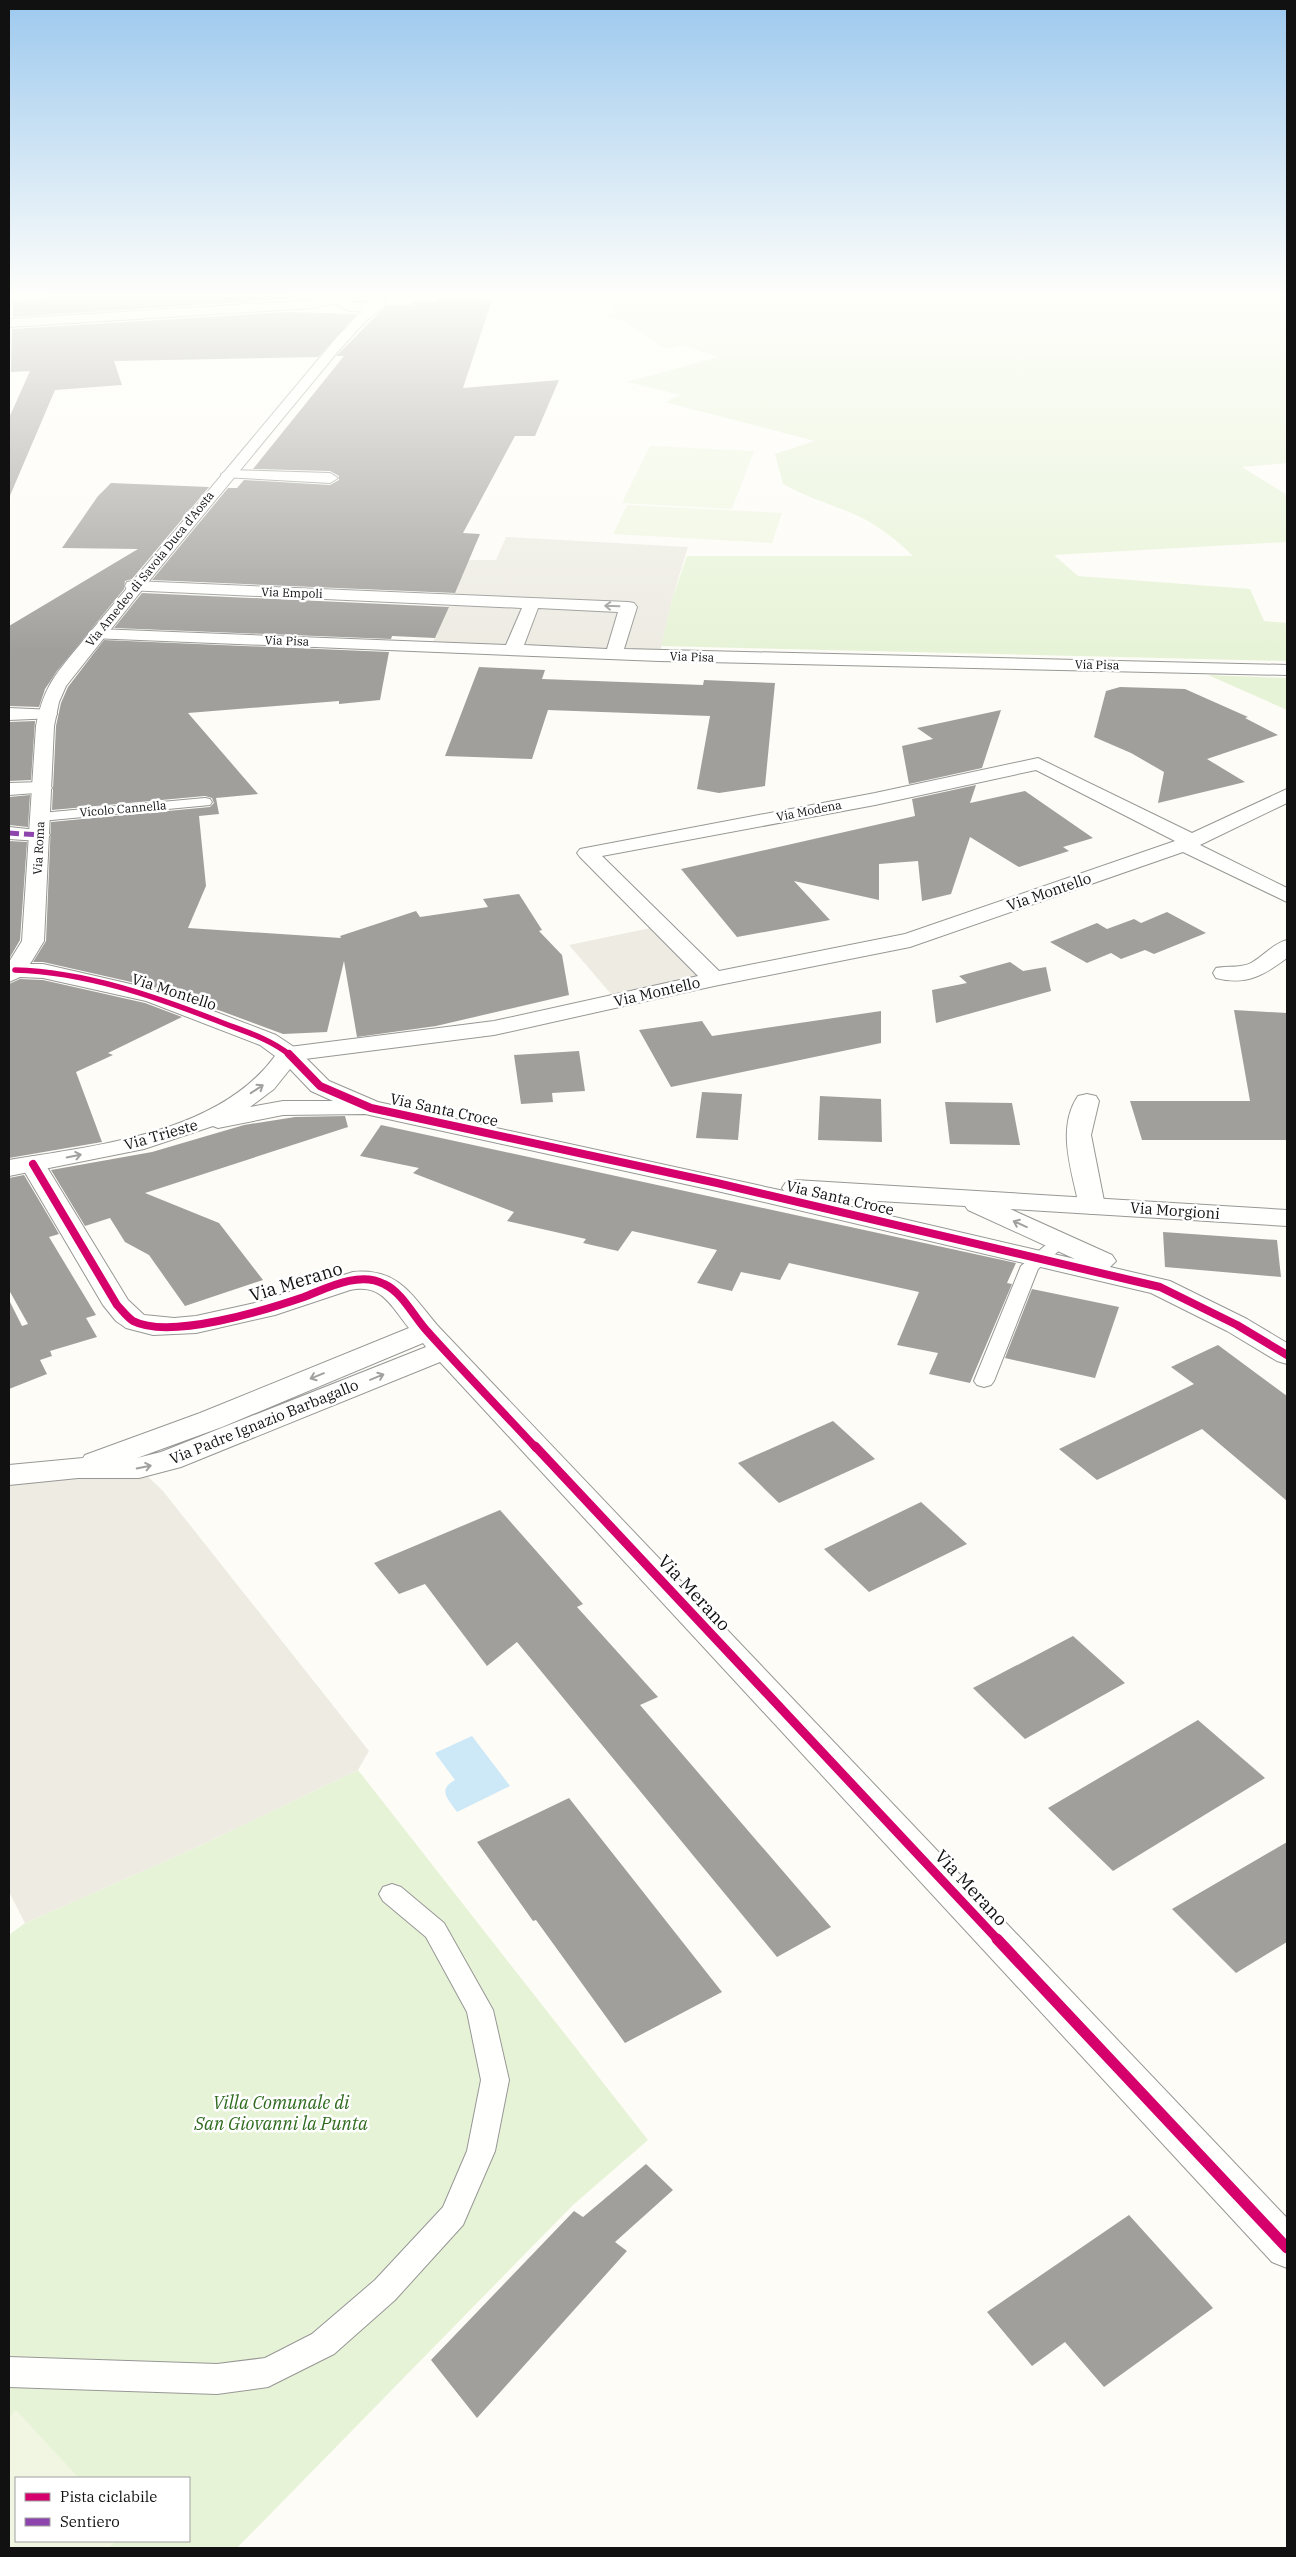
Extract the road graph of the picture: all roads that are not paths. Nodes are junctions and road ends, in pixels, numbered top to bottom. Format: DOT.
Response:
graph roads {
  1 [pos="273,413"];
  2 [pos="228,474"];
  3 [pos="330,478"];
  4 [pos="133,586"];
  5 [pos="532,602"];
  6 [pos="97,634"];
  7 [pos="512,650"];
  8 [pos="614,654"];
  9 [pos="1287,670"];
  10 [pos="9,714"];
  11 [pos="48,714"];
  12 [pos="42,788"];
  13 [pos="9,789"];
  14 [pos="1287,795"];
  15 [pos="204,802"];
  16 [pos="40,826"];
  17 [pos="9,833"];
  18 [pos="1188,843"];
  19 [pos="1287,896"];
  20 [pos="1287,947"];
  21 [pos="12,973"];
  22 [pos="1224,973"];
  23 [pos="714,979"];
  24 [pos="289,1054"];
  25 [pos="1087,1101"];
  26 [pos="371,1108"];
  27 [pos="207,1122"];
  28 [pos="21,1166"];
  29 [pos="717,1183"];
  30 [pos="922,1196"];
  31 [pos="966,1198"];
  32 [pos="1064,1205"];
  33 [pos="1092,1206"];
  34 [pos="1287,1218"];
  35 [pos="915,1230"];
  36 [pos="1060,1242"];
  37 [pos="1037,1259"];
  38 [pos="1160,1288"];
  39 [pos="436,1340"];
  40 [pos="1287,1355"];
  41 [pos="984,1381"];
  42 [pos="9,1474"];
  43 [pos="392,1894"];
  44 [pos="1287,2248"];
  45 [pos="9,2372"];
  1 -- 2 [label="street, Via Amedeo di Savoia Duca d'Aosta"];
  2 -- 3 [label="street"];
  2 -- 4 [label="street, Via Amedeo di Savoia Duca d'Aosta"];
  4 -- 5 [label="street, Via Empoli"];
  4 -- 6 [label="street, Via Amedeo di Savoia Duca d'Aosta"];
  5 -- 7 [label="street"];
  8 -- 5 [label="street, Via Empoli, one-way"];
  6 -- 7 [label="street, Via Pisa"];
  6 -- 11 [label="street, Via Amedeo di Savoia Duca d'Aosta"];
  7 -- 8 [label="street, Via Pisa"];
  8 -- 9 [label="street, Via Pisa"];
  10 -- 11 [label="street"];
  11 -- 12 [label="street, Via Roma"];
  12 -- 13 [label="street"];
  12 -- 16 [label="street, Via Roma"];
  14 -- 18 [label="street, Via Montello"];
  15 -- 16 [label="lane, Vicolo Cannella"];
  16 -- 17 [label="street"];
  16 -- 21 [label="street, Via Roma"];
  18 -- 19 [label="street"];
  18 -- 23 [label="street, Via Montello"];
  18 -- 23 [label="street, Via Modena"];
  20 -- 22 [label="street"];
  21 -- 24 [label="street, Via Montello"];
  23 -- 24 [label="street, Via Montello"];
  24 -- 26 [label="street"];
  27 -- 24 [label="street, Via Trieste, one-way"];
  25 -- 33 [label="street"];
  26 -- 27 [label="street"];
  26 -- 29 [label="street, Via Santa Croce"];
  28 -- 27 [label="street, Via Trieste, one-way"];
  28 -- 39 [label="street, Via Merano"];
  29 -- 30 [label="street, Via Morgioni"];
  29 -- 35 [label="street, Via Santa Croce"];
  30 -- 31 [label="street, Via Morgioni"];
  30 -- 35 [label="street"];
  31 -- 32 [label="street, Via Morgioni"];
  36 -- 31 [label="street, one-way"];
  32 -- 33 [label="street, Via Morgioni"];
  32 -- 36 [label="street"];
  33 -- 34 [label="street, Via Morgioni"];
  35 -- 37 [label="street, Via Santa Croce"];
  36 -- 37 [label="lane"];
  36 -- 38 [label="street"];
  37 -- 38 [label="street, Via Santa Croce"];
  37 -- 41 [label="lane"];
  38 -- 40 [label="street, Via Santa Croce"];
  39 -- 42 [label="street, Via Padre Ignazio Barbagallo"];
  39 -- 44 [label="street, Via Merano"];
  43 -- 45 [label="lane"];
}
